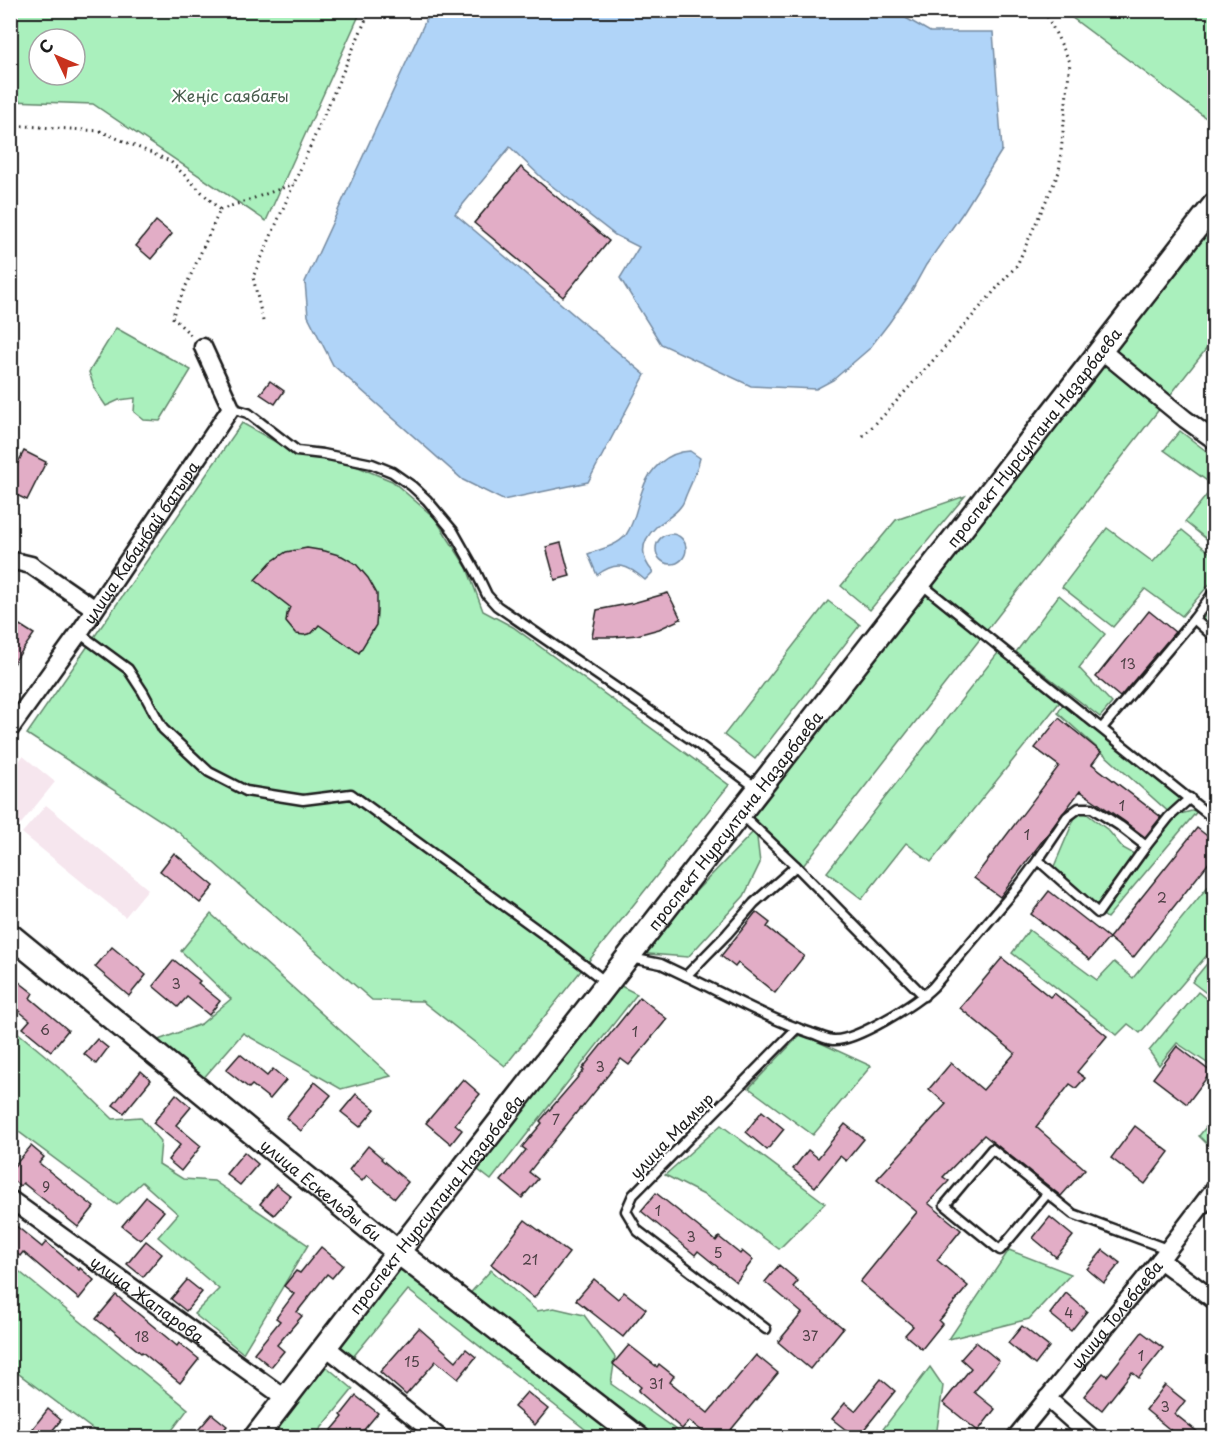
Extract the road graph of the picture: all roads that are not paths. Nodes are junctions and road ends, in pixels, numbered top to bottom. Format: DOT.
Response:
graph roads {
  1 [pos="1215,205"];
  2 [pos="203,347"];
  3 [pos="1101,350"];
  4 [pos="231,408"];
  5 [pos="1215,440"];
  6 [pos="10,560"];
  7 [pos="919,582"];
  8 [pos="1215,592"];
  9 [pos="94,609"];
  10 [pos="1194,619"];
  11 [pos="79,633"];
  12 [pos="1215,637"];
  13 [pos="1102,728"];
  14 [pos="10,729"];
  15 [pos="758,789"];
  16 [pos="1190,798"];
  17 [pos="740,813"];
  18 [pos="1215,819"];
  19 [pos="1146,846"];
  20 [pos="1038,860"];
  21 [pos="796,866"];
  22 [pos="10,935"];
  23 [pos="627,957"];
  24 [pos="686,976"];
  25 [pos="607,983"];
  26 [pos="924,996"];
  27 [pos="797,1028"];
  28 [pos="1215,1189"];
  29 [pos="1047,1194"];
  30 [pos="10,1198"];
  31 [pos="398,1252"];
  32 [pos="1164,1254"];
  33 [pos="1215,1300"];
  34 [pos="766,1329"];
  35 [pos="325,1346"];
  36 [pos="285,1398"];
  37 [pos="1047,1398"];
  38 [pos="255,1437"];
  39 [pos="440,1437"];
  40 [pos="638,1437"];
  41 [pos="1015,1437"];
  42 [pos="1092,1437"];
  1 -- 3 [label="main road, проспект Нурсултана Назарбаева"];
  2 -- 4 [label="street"];
  3 -- 5 [label="street"];
  3 -- 7 [label="main road, проспект Нурсултана Назарбаева"];
  4 -- 9 [label="street, улица Кабанбай батыра"];
  4 -- 15 [label="lane"];
  6 -- 9 [label="street"];
  7 -- 13 [label="lane"];
  7 -- 15 [label="main road, проспект Нурсултана Назарбаева"];
  8 -- 10 [label="lane"];
  9 -- 11 [label="street, улица Кабанбай батыра"];
  10 -- 12 [label="lane"];
  10 -- 13 [label="lane"];
  11 -- 14 [label="street, улица Кабанбай батыра"];
  11 -- 25 [label="lane"];
  13 -- 16 [label="lane"];
  15 -- 17 [label="main road, проспект Нурсултана Назарбаева"];
  16 -- 18 [label="lane"];
  16 -- 19 [label="lane"];
  17 -- 21 [label="lane"];
  17 -- 23 [label="main road, проспект Нурсултана Назарбаева"];
  19 -- 20 [label="lane"];
  19 -- 20 [label="lane"];
  20 -- 26 [label="lane"];
  21 -- 24 [label="lane"];
  21 -- 26 [label="lane"];
  22 -- 31 [label="main road, улица Ескельды би"];
  23 -- 24 [label="lane"];
  23 -- 25 [label="main road, проспект Нурсултана Назарбаева"];
  24 -- 27 [label="lane"];
  25 -- 31 [label="main road, проспект Нурсултана Назарбаева"];
  26 -- 27 [label="lane"];
  27 -- 34 [label="lane, улица Мамыр"];
  28 -- 32 [label="street, улица Толебаева"];
  29 -- 29 [label="lane"];
  29 -- 32 [label="lane"];
  30 -- 36 [label="street, улица Жапарова"];
  31 -- 35 [label="main road, проспект Нурсултана Назарбаева"];
  31 -- 40 [label="main road, улица Ескельды би"];
  32 -- 33 [label="street"];
  32 -- 37 [label="street, улица Толебаева"];
  35 -- 36 [label="main road, проспект Нурсултана Назарбаева"];
  35 -- 39 [label="street"];
  36 -- 38 [label="main road, проспект Нурсултана Назарбаева"];
  37 -- 41 [label="street, улица Толебаева"];
  37 -- 42 [label="street"];
}
